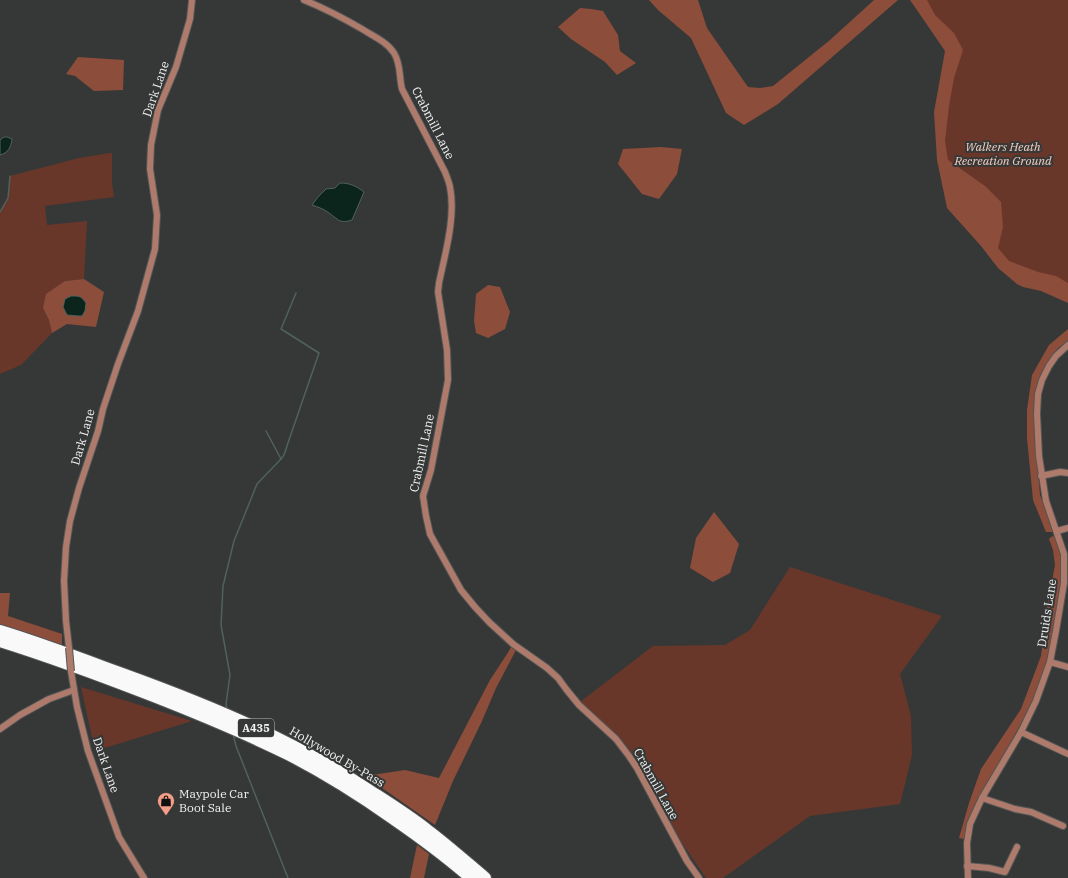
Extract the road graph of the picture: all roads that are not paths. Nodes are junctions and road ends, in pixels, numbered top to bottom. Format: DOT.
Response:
graph roads {
  1 [pos="192,0"];
  2 [pos="304,0"];
  3 [pos="1068,345"];
  4 [pos="1068,473"];
  5 [pos="1041,476"];
  6 [pos="1068,528"];
  7 [pos="1057,531"];
  8 [pos="1066,584"];
  9 [pos="0,631"];
  10 [pos="0,641"];
  11 [pos="1050,662"];
  12 [pos="1068,667"];
  13 [pos="74,690"];
  14 [pos="0,729"];
  15 [pos="1021,732"];
  16 [pos="1068,754"];
  17 [pos="982,798"];
  18 [pos="1063,826"];
  19 [pos="1018,847"];
  20 [pos="967,866"];
  21 [pos="144,878"];
  22 [pos="470,878"];
  23 [pos="485,878"];
  24 [pos="699,878"];
  25 [pos="968,878"];
  1 -- 13 [label="street, Dark Lane, bridge"];
  2 -- 24 [label="street, Crabmill Lane"];
  3 -- 5 [label="street, Druids Lane"];
  4 -- 5 [label="street"];
  5 -- 7 [label="street, Druids Lane"];
  6 -- 7 [label="street"];
  7 -- 8 [label="street, Druids Lane"];
  8 -- 11 [label="street, Druids Lane"];
  9 -- 23 [label="highway, Hollywood By-Pass / A435"];
  10 -- 22 [label="highway, Hollywood By-Pass / A435"];
  11 -- 12 [label="street"];
  11 -- 15 [label="street, Druids Lane"];
  13 -- 14 [label="street"];
  13 -- 21 [label="street, Dark Lane"];
  15 -- 16 [label="street"];
  15 -- 17 [label="street, Druids Lane"];
  17 -- 18 [label="street"];
  17 -- 20 [label="street, Druids Lane"];
  19 -- 20 [label="street"];
  20 -- 25 [label="street, Druids Lane"];
}
